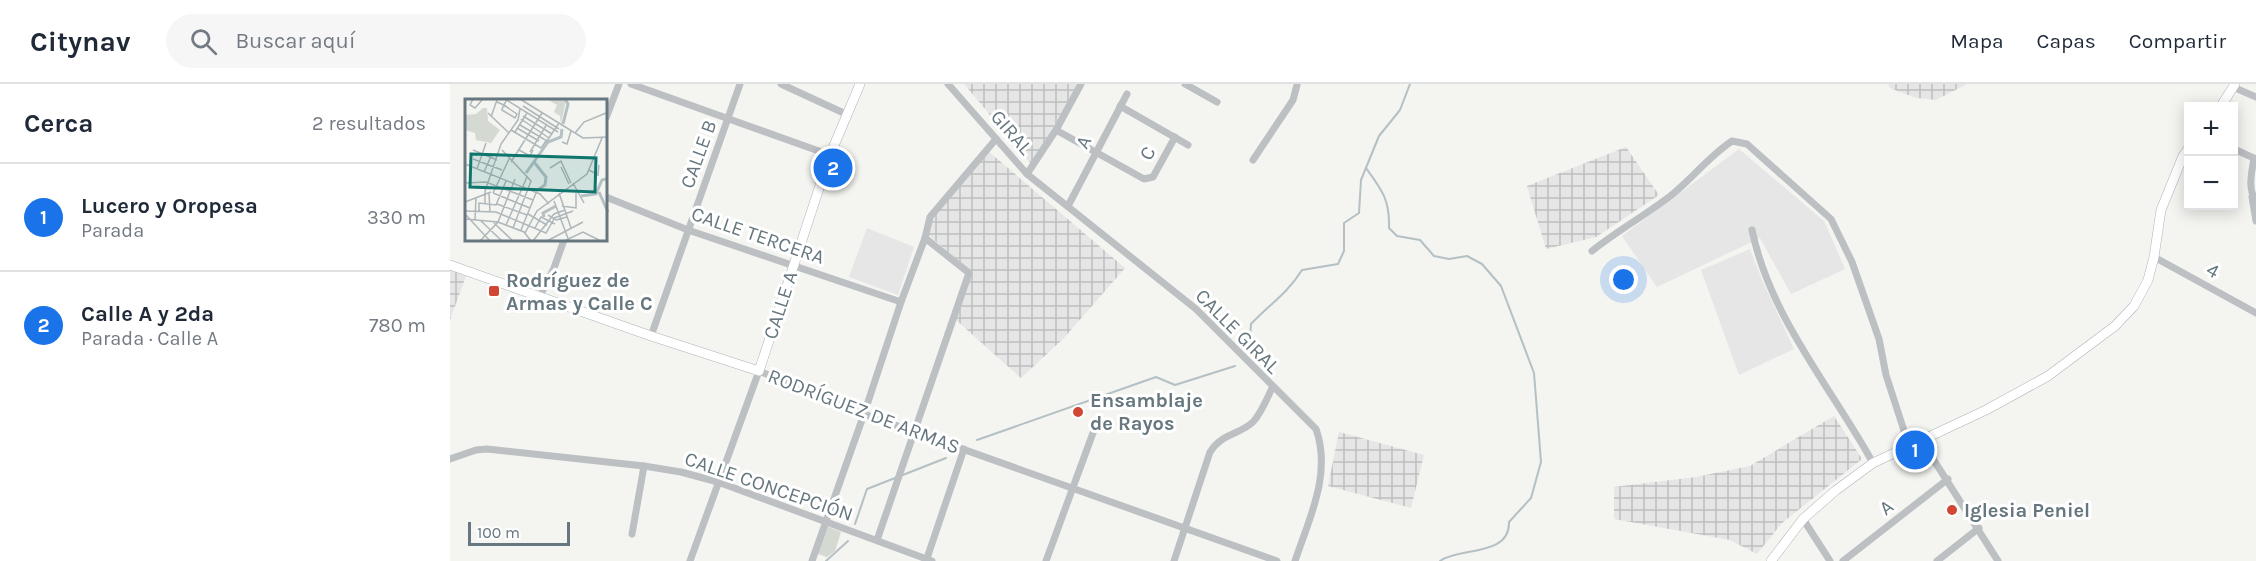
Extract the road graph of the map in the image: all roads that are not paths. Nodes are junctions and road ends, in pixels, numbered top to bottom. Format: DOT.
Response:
graph roads {
  1 [pos="619,84"];
  2 [pos="631,84"];
  3 [pos="740,84"];
  4 [pos="781,84"];
  5 [pos="860,84"];
  6 [pos="948,84"];
  7 [pos="1081,84"];
  8 [pos="1185,84"];
  9 [pos="1294,84"];
  10 [pos="2234,85"];
  11 [pos="1127,94"];
  12 [pos="2256,97"];
  13 [pos="1218,102"];
  14 [pos="2223,102"];
  15 [pos="1120,106"];
  16 [pos="608,113"];
  17 [pos="848,115"];
  18 [pos="728,119"];
  19 [pos="1056,130"];
  20 [pos="1175,137"];
  21 [pos="996,139"];
  22 [pos="1188,145"];
  23 [pos="2238,151"];
  24 [pos="1096,153"];
  25 [pos="830,155"];
  26 [pos="2184,155"];
  27 [pos="2255,159"];
  28 [pos="1253,160"];
  29 [pos="1027,174"];
  30 [pos="608,198"];
  31 [pos="2254,198"];
  32 [pos="1068,206"];
  33 [pos="2256,221"];
  34 [pos="688,230"];
  35 [pos="1752,231"];
  36 [pos="925,238"];
  37 [pos="563,242"];
  38 [pos="1592,251"];
  39 [pos="2154,257"];
  40 [pos="450,265"];
  41 [pos="794,265"];
  42 [pos="540,296"];
  43 [pos="901,302"];
  44 [pos="2256,310"];
  45 [pos="651,336"];
  46 [pos="759,371"];
  47 [pos="1272,388"];
  48 [pos="864,414"];
  49 [pos="1097,422"];
  50 [pos="915,431"];
  51 [pos="1922,440"];
  52 [pos="1909,446"];
  53 [pos="964,449"];
  54 [pos="450,459"];
  55 [pos="1874,464"];
  56 [pos="644,466"];
  57 [pos="1948,479"];
  58 [pos="718,482"];
  59 [pos="1074,488"];
  60 [pos="1803,519"];
  61 [pos="826,522"];
  62 [pos="1979,528"];
  63 [pos="1186,529"];
  64 [pos="632,534"];
  65 [pos="877,540"];
  66 [pos="928,560"];
  67 [pos="690,561"];
  68 [pos="812,561"];
  69 [pos="1046,561"];
  70 [pos="1174,561"];
  71 [pos="1277,561"];
  72 [pos="1294,561"];
  73 [pos="1771,561"];
  74 [pos="1830,561"];
  75 [pos="1844,561"];
  76 [pos="1937,561"];
  77 [pos="1998,561"];
  1 -- 16 [label="street"];
  2 -- 18 [label="street"];
  3 -- 18 [label="street, CALLE B"];
  4 -- 17 [label="street"];
  5 -- 17 [label="main road, CALLE A"];
  6 -- 21 [label="street, GIRAL"];
  7 -- 19 [label="street"];
  8 -- 13 [label="street"];
  9 -- 28 [label="street"];
  10 -- 12 [label="street"];
  10 -- 14 [label="main road"];
  11 -- 15 [label="street, A"];
  15 -- 20 [label="street"];
  15 -- 24 [label="street, A"];
  17 -- 25 [label="main road, CALLE A"];
  18 -- 25 [label="street"];
  18 -- 34 [label="street, CALLE B"];
  19 -- 24 [label="street"];
  19 -- 29 [label="street"];
  20 -- 22 [label="street"];
  20 -- 24 [label="street, C"];
  21 -- 29 [label="street, GIRAL"];
  21 -- 36 [label="street"];
  23 -- 27 [label="street"];
  24 -- 32 [label="street, A"];
  25 -- 41 [label="main road, CALLE A"];
  26 -- 39 [label="main road"];
  27 -- 31 [label="street"];
  29 -- 32 [label="street, CALLE GIRAL"];
  30 -- 34 [label="street, CALLE TERCERA"];
  31 -- 33 [label="street"];
  32 -- 47 [label="street, CALLE GIRAL"];
  34 -- 41 [label="street, CALLE TERCERA"];
  34 -- 45 [label="street, CALLE B"];
  35 -- 55 [label="street"];
  36 -- 43 [label="street"];
  36 -- 50 [label="street"];
  37 -- 42 [label="street"];
  38 -- 52 [label="street"];
  39 -- 44 [label="street, 4"];
  39 -- 51 [label="main road"];
  40 -- 42 [label="main road, RODRÍGUEZ DE ARMAS"];
  41 -- 43 [label="street, CALLE TERCERA"];
  41 -- 46 [label="main road, CALLE A"];
  42 -- 45 [label="main road, RODRÍGUEZ DE ARMAS"];
  43 -- 48 [label="street"];
  45 -- 46 [label="main road, RODRÍGUEZ DE ARMAS"];
  46 -- 48 [label="street, RODRÍGUEZ DE ARMAS"];
  46 -- 58 [label="street, CALLE A"];
  47 -- 63 [label="street"];
  47 -- 72 [label="street, CALLE GIRAL"];
  48 -- 50 [label="street, RODRÍGUEZ DE ARMAS"];
  48 -- 61 [label="street"];
  49 -- 59 [label="street"];
  50 -- 53 [label="street, RODRÍGUEZ DE ARMAS"];
  50 -- 65 [label="street"];
  51 -- 52 [label="main road"];
  51 -- 57 [label="street"];
  52 -- 55 [label="main road"];
  53 -- 59 [label="street, RODRÍGUEZ DE ARMAS"];
  53 -- 66 [label="street"];
  54 -- 56 [label="street, CALLE CONCEPCIÓN"];
  55 -- 60 [label="main road"];
  56 -- 58 [label="street, CALLE CONCEPCIÓN"];
  56 -- 64 [label="street"];
  57 -- 62 [label="street"];
  57 -- 75 [label="street, A"];
  58 -- 61 [label="street, CALLE CONCEPCIÓN"];
  58 -- 67 [label="street, CALLE A"];
  59 -- 63 [label="street, RODRÍGUEZ DE ARMAS"];
  59 -- 69 [label="street"];
  60 -- 73 [label="main road"];
  60 -- 74 [label="street"];
  61 -- 65 [label="street, CALLE CONCEPCIÓN"];
  61 -- 68 [label="street"];
  62 -- 76 [label="street"];
  62 -- 77 [label="street"];
  63 -- 70 [label="street"];
  63 -- 71 [label="street, RODRÍGUEZ DE ARMAS"];
  65 -- 66 [label="street, CALLE CONCEPCIÓN"];
}
